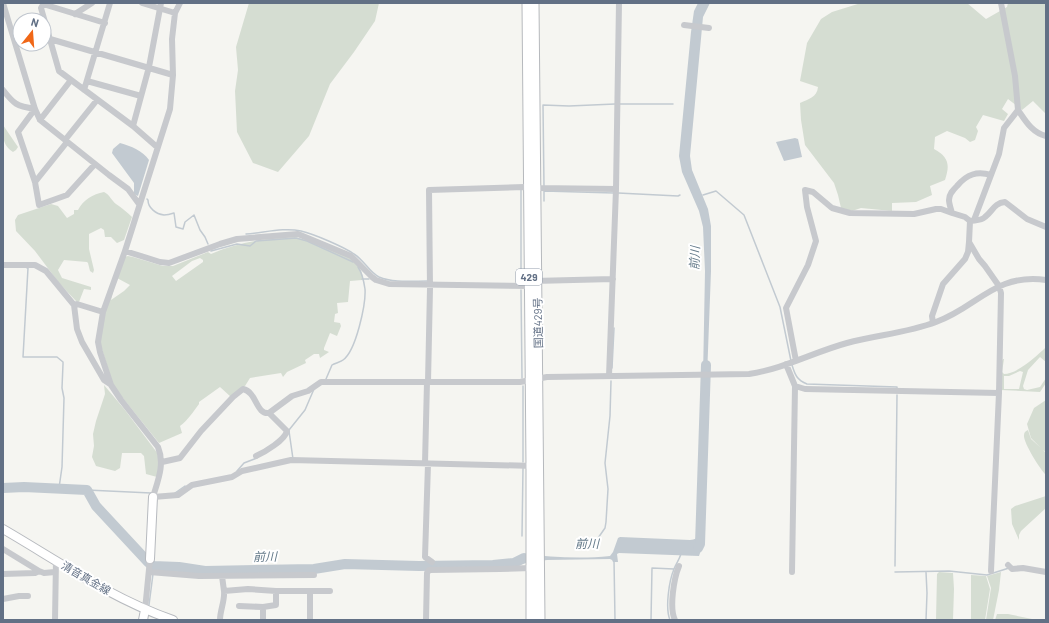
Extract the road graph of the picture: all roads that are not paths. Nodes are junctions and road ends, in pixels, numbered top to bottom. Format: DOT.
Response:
graph roads {
  1 [pos="92,3"];
  2 [pos="110,3"];
  3 [pos="142,3"];
  4 [pos="180,3"];
  5 [pos="527,3"];
  6 [pos="534,3"];
  7 [pos="619,3"];
  8 [pos="1001,3"];
  9 [pos="44,4"];
  10 [pos="3,6"];
  11 [pos="161,6"];
  12 [pos="175,13"];
  13 [pos="75,14"];
  14 [pos="105,23"];
  15 [pos="685,25"];
  16 [pos="709,28"];
  17 [pos="52,40"];
  18 [pos="52,46"];
  19 [pos="96,52"];
  20 [pos="149,68"];
  21 [pos="173,75"];
  22 [pos="71,80"];
  23 [pos="87,81"];
  24 [pos="3,90"];
  25 [pos="84,90"];
  26 [pos="141,96"];
  27 [pos="97,100"];
  28 [pos="34,109"];
  29 [pos="1018,110"];
  30 [pos="40,120"];
  31 [pos="133,126"];
  32 [pos="1046,136"];
  33 [pos="66,141"];
  34 [pos="157,147"];
  35 [pos="94,164"];
  36 [pos="991,175"];
  37 [pos="34,182"];
  38 [pos="538,188"];
  39 [pos="616,191"];
  40 [pos="139,204"];
  41 [pos="952,213"];
  42 [pos="972,221"];
  43 [pos="1046,227"];
  44 [pos="969,242"];
  45 [pos="125,251"];
  46 [pos="3,265"];
  47 [pos="612,279"];
  48 [pos="1046,280"];
  49 [pos="533,283"];
  50 [pos="430,284"];
  51 [pos="998,286"];
  52 [pos="74,305"];
  53 [pos="103,312"];
  54 [pos="933,323"];
  55 [pos="791,362"];
  56 [pos="609,376"];
  57 [pos="534,380"];
  58 [pos="427,382"];
  59 [pos="111,385"];
  60 [pos="795,386"];
  61 [pos="998,393"];
  62 [pos="269,413"];
  63 [pos="256,456"];
  64 [pos="162,462"];
  65 [pos="427,463"];
  66 [pos="535,466"];
  67 [pos="154,494"];
  68 [pos="3,529"];
  69 [pos="3,549"];
  70 [pos="56,560"];
  71 [pos="432,562"];
  72 [pos="534,566"];
  73 [pos="679,566"];
  74 [pos="151,567"];
  75 [pos="1009,567"];
  76 [pos="39,571"];
  77 [pos="991,571"];
  78 [pos="55,572"];
  79 [pos="792,572"];
  80 [pos="1046,572"];
  81 [pos="3,574"];
  82 [pos="314,575"];
  83 [pos="222,576"];
  84 [pos="224,591"];
  85 [pos="276,591"];
  86 [pos="310,591"];
  87 [pos="330,591"];
  88 [pos="28,596"];
  89 [pos="3,599"];
  90 [pos="239,606"];
  91 [pos="263,607"];
  92 [pos="145,610"];
  93 [pos="54,620"];
  94 [pos="143,620"];
  95 [pos="172,620"];
  96 [pos="220,620"];
  97 [pos="263,620"];
  98 [pos="310,620"];
  99 [pos="426,620"];
  100 [pos="531,620"];
  101 [pos="540,620"];
  102 [pos="674,620"];
  1 -- 13 [label="street"];
  2 -- 14 [label="street"];
  3 -- 11 [label="street"];
  4 -- 12 [label="street"];
  5 -- 38 [label="highway, 国道429号 / 429"];
  6 -- 38 [label="highway, 国道429号 / 429"];
  7 -- 39 [label="street"];
  8 -- 29 [label="street"];
  9 -- 13 [label="street"];
  10 -- 28 [label="street"];
  11 -- 12 [label="street"];
  11 -- 20 [label="street"];
  12 -- 21 [label="street"];
  13 -- 14 [label="street"];
  14 -- 19 [label="street"];
  15 -- 16 [label="street"];
  17 -- 19 [label="street"];
  18 -- 22 [label="street"];
  19 -- 20 [label="street"];
  19 -- 23 [label="street"];
  20 -- 21 [label="street"];
  20 -- 26 [label="street"];
  21 -- 34 [label="street"];
  22 -- 25 [label="street"];
  22 -- 30 [label="street"];
  23 -- 25 [label="street"];
  23 -- 26 [label="street"];
  24 -- 28 [label="street"];
  25 -- 27 [label="street"];
  26 -- 31 [label="street"];
  27 -- 31 [label="street"];
  27 -- 33 [label="street"];
  28 -- 30 [label="street"];
  28 -- 37 [label="street"];
  29 -- 32 [label="street"];
  29 -- 36 [label="street"];
  30 -- 33 [label="street"];
  31 -- 34 [label="street"];
  33 -- 35 [label="street"];
  33 -- 37 [label="street"];
  34 -- 40 [label="street"];
  35 -- 37 [label="street"];
  35 -- 40 [label="street"];
  36 -- 41 [label="street"];
  36 -- 42 [label="street"];
  38 -- 39 [label="street"];
  38 -- 49 [label="highway, 国道429号 / 429"];
  38 -- 50 [label="street"];
  39 -- 47 [label="street"];
  40 -- 45 [label="street"];
  41 -- 42 [label="street"];
  41 -- 55 [label="street"];
  42 -- 43 [label="street"];
  42 -- 44 [label="street"];
  44 -- 51 [label="street"];
  44 -- 54 [label="street"];
  45 -- 50 [label="street"];
  45 -- 53 [label="street"];
  46 -- 52 [label="street"];
  47 -- 49 [label="street"];
  47 -- 56 [label="street"];
  48 -- 51 [label="street"];
  49 -- 50 [label="street"];
  49 -- 57 [label="highway, 国道429号 / 429"];
  50 -- 58 [label="street"];
  51 -- 54 [label="street"];
  51 -- 61 [label="street"];
  52 -- 53 [label="street"];
  52 -- 59 [label="street"];
  53 -- 59 [label="street"];
  54 -- 55 [label="street"];
  55 -- 56 [label="street"];
  55 -- 60 [label="street"];
  56 -- 57 [label="street"];
  57 -- 58 [label="street"];
  57 -- 66 [label="highway, 国道429号 / 429"];
  58 -- 62 [label="street"];
  58 -- 65 [label="street"];
  59 -- 64 [label="street"];
  60 -- 61 [label="street"];
  60 -- 79 [label="street"];
  61 -- 77 [label="street"];
  62 -- 63 [label="street"];
  62 -- 64 [label="street"];
  64 -- 67 [label="street"];
  65 -- 66 [label="street"];
  65 -- 67 [label="street"];
  65 -- 71 [label="street"];
  66 -- 72 [label="highway, 国道429号 / 429"];
  67 -- 74 [label="main road"];
  68 -- 70 [label="main road, 清音真金線"];
  69 -- 76 [label="street"];
  70 -- 78 [label="street"];
  70 -- 92 [label="main road, 清音真金線"];
  72 -- 99 [label="street"];
  72 -- 100 [label="highway, 国道429号 / 429"];
  72 -- 101 [label="highway, 国道429号 / 429"];
  73 -- 102 [label="street"];
  74 -- 83 [label="street"];
  74 -- 92 [label="street"];
  75 -- 80 [label="street"];
  76 -- 78 [label="street"];
  76 -- 81 [label="street"];
  78 -- 93 [label="street"];
  82 -- 83 [label="street"];
  83 -- 84 [label="street"];
  84 -- 85 [label="street"];
  84 -- 96 [label="street"];
  85 -- 86 [label="street"];
  85 -- 91 [label="street"];
  86 -- 87 [label="street"];
  86 -- 98 [label="street"];
  88 -- 89 [label="street"];
  90 -- 91 [label="street"];
  91 -- 97 [label="street"];
  92 -- 94 [label="main road"];
  92 -- 95 [label="main road, 清音真金線"];
}
